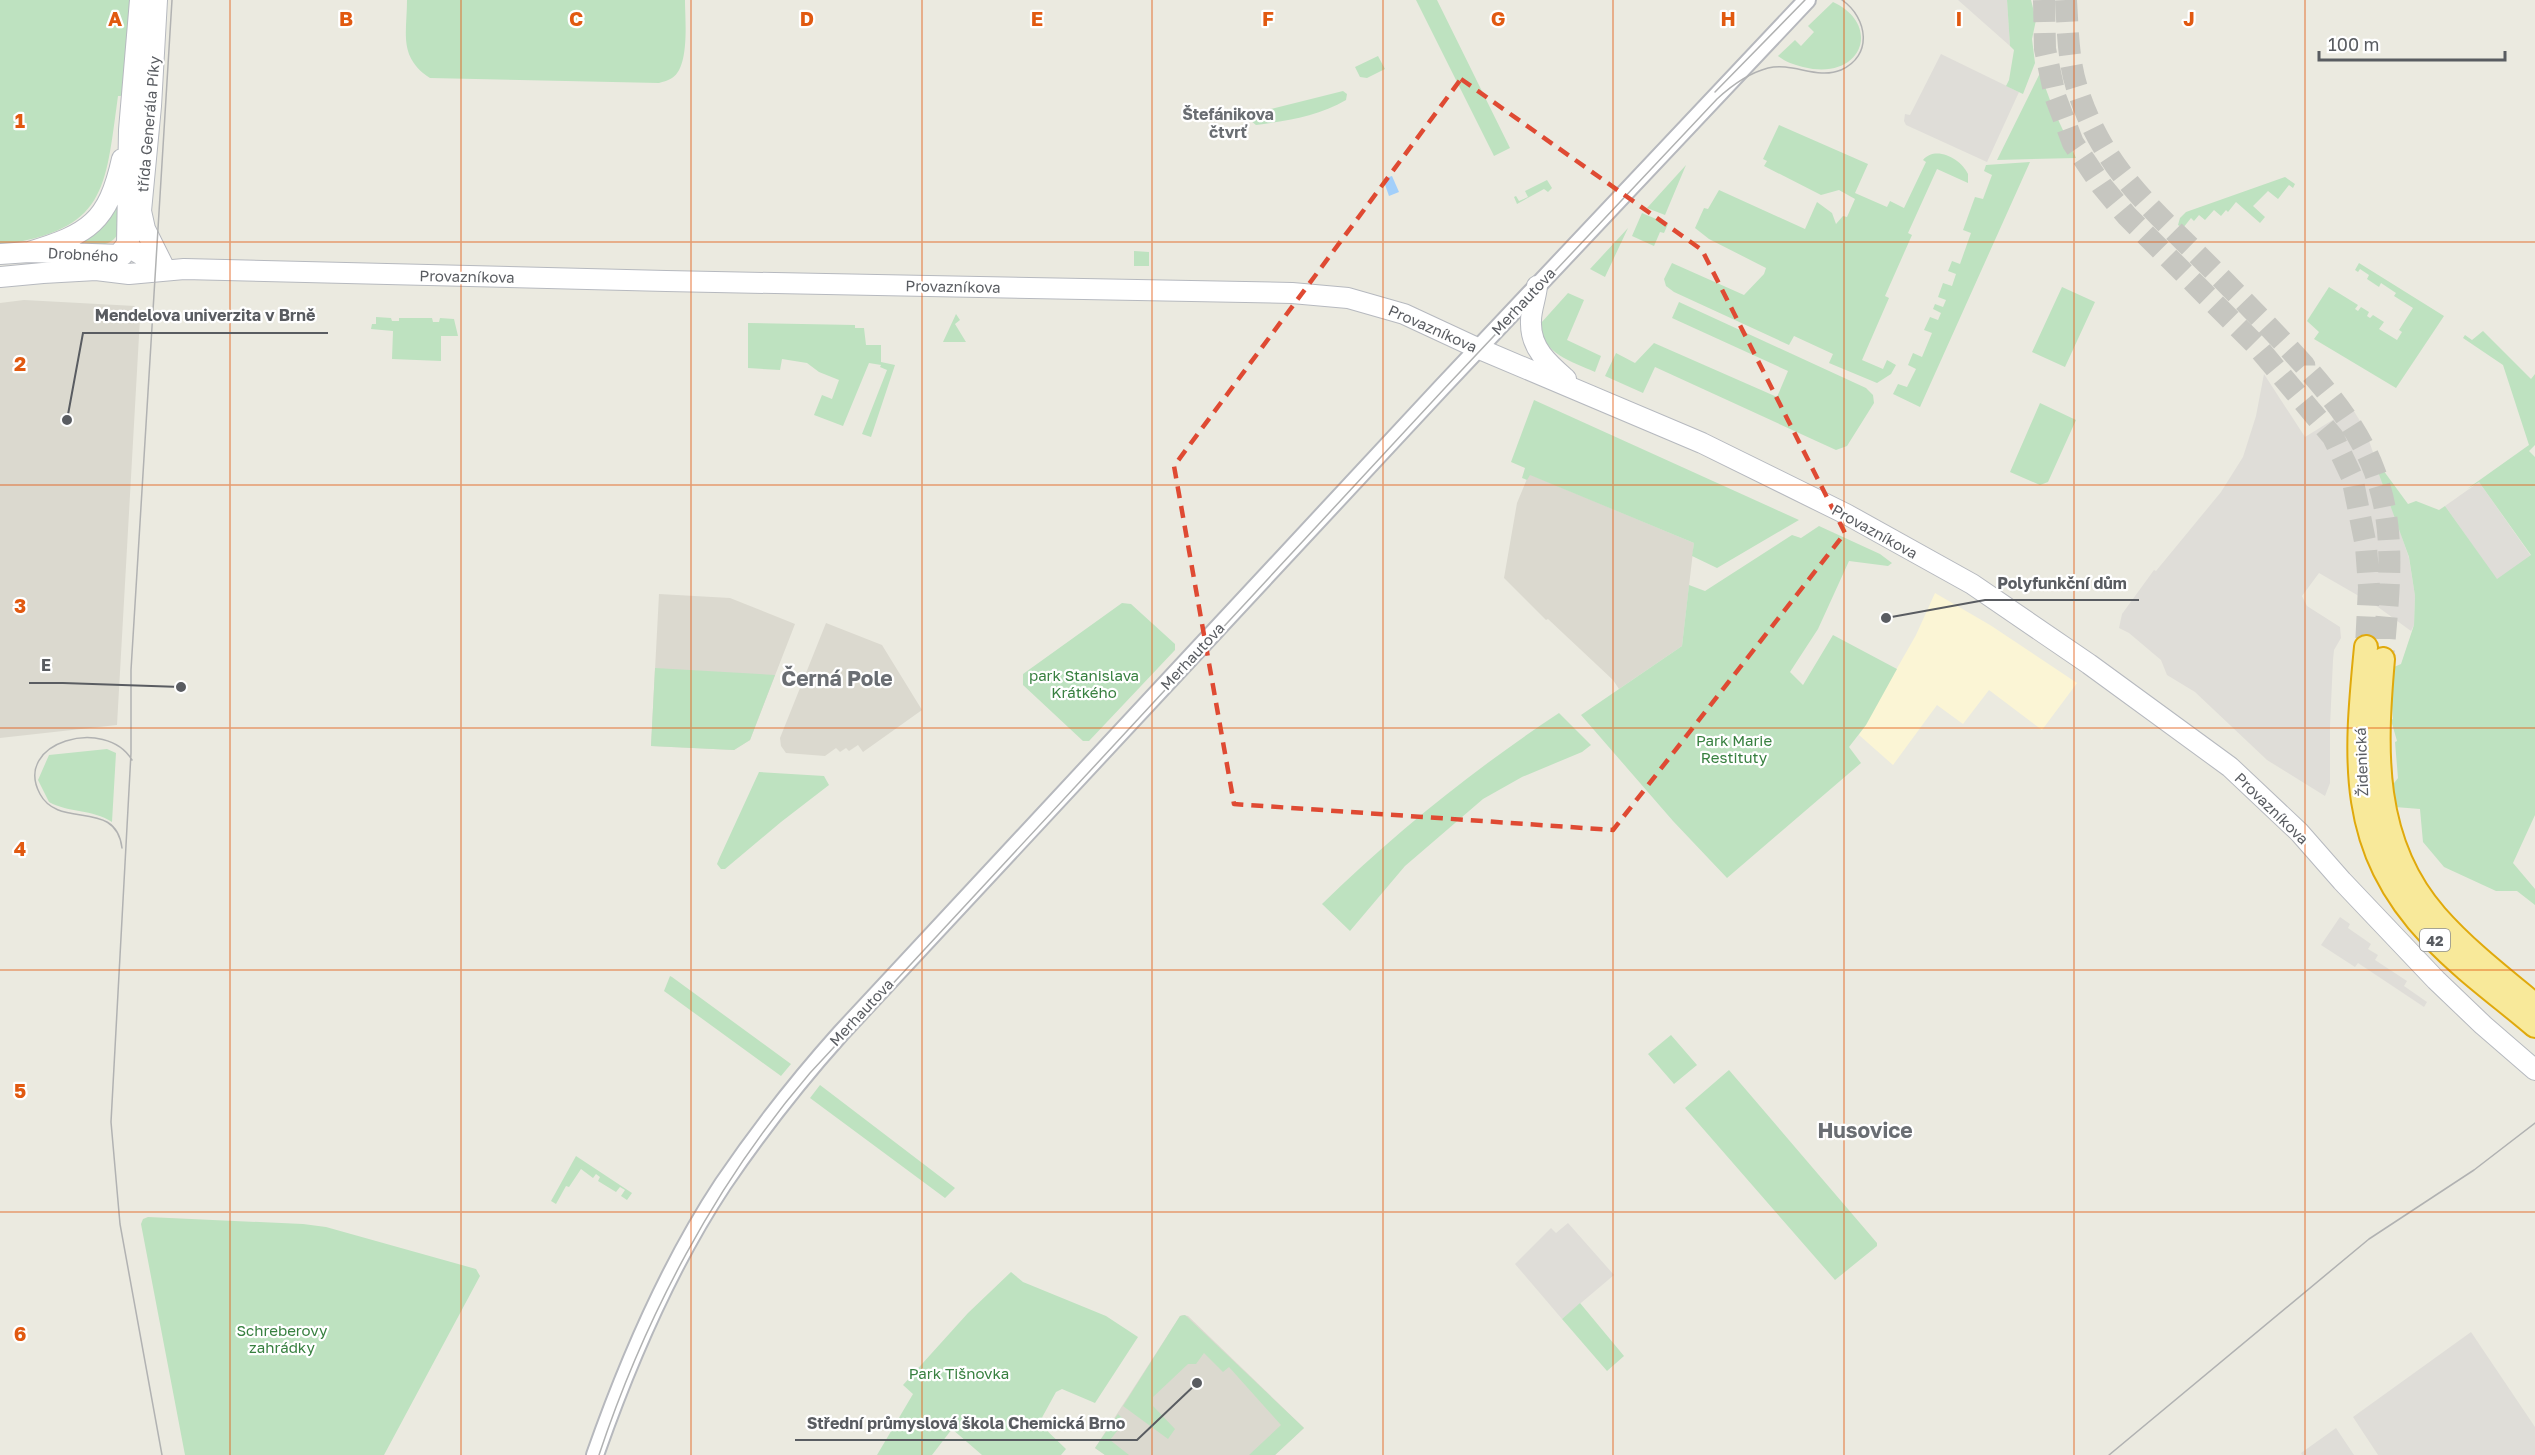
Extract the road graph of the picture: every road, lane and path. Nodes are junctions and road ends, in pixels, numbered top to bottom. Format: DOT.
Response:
graph roads {
  1 [pos="140,0"];
  2 [pos="158,0"];
  3 [pos="1807,0"];
  4 [pos="129,130"];
  5 [pos="141,211"];
  6 [pos="123,249"];
  7 [pos="29,252"];
  8 [pos="0,255"];
  9 [pos="165,269"];
  10 [pos="96,270"];
  11 [pos="0,277"];
  12 [pos="1537,286"];
  13 [pos="1478,348"];
  14 [pos="1577,389"];
  15 [pos="2374,653"];
  16 [pos="2534,1018"];
  17 [pos="2535,1070"];
  18 [pos="595,1455"];
  1 -- 4 [label="main road, třída Generála Píky"];
  2 -- 5 [label="main road, třída Generála Píky"];
  3 -- 12 [label="street, Merhautova"];
  4 -- 6 [label="main road, třída Generála Píky"];
  4 -- 7 [label="main road"];
  5 -- 6 [label="main road, třída Generála Píky"];
  5 -- 9 [label="main road"];
  6 -- 7 [label="main road, Drobného"];
  6 -- 9 [label="main road"];
  6 -- 10 [label="main road"];
  7 -- 8 [label="main road, Drobného"];
  9 -- 10 [label="main road, Provazníkova"];
  9 -- 13 [label="main road, Provazníkova"];
  10 -- 11 [label="main road, Drobného"];
  12 -- 13 [label="street, Merhautova"];
  12 -- 14 [label="main road"];
  13 -- 14 [label="main road, Provazníkova"];
  13 -- 18 [label="street, Merhautova"];
  14 -- 17 [label="main road, Provazníkova"];
  15 -- 16 [label="highway, Židenická / 42"];
}
